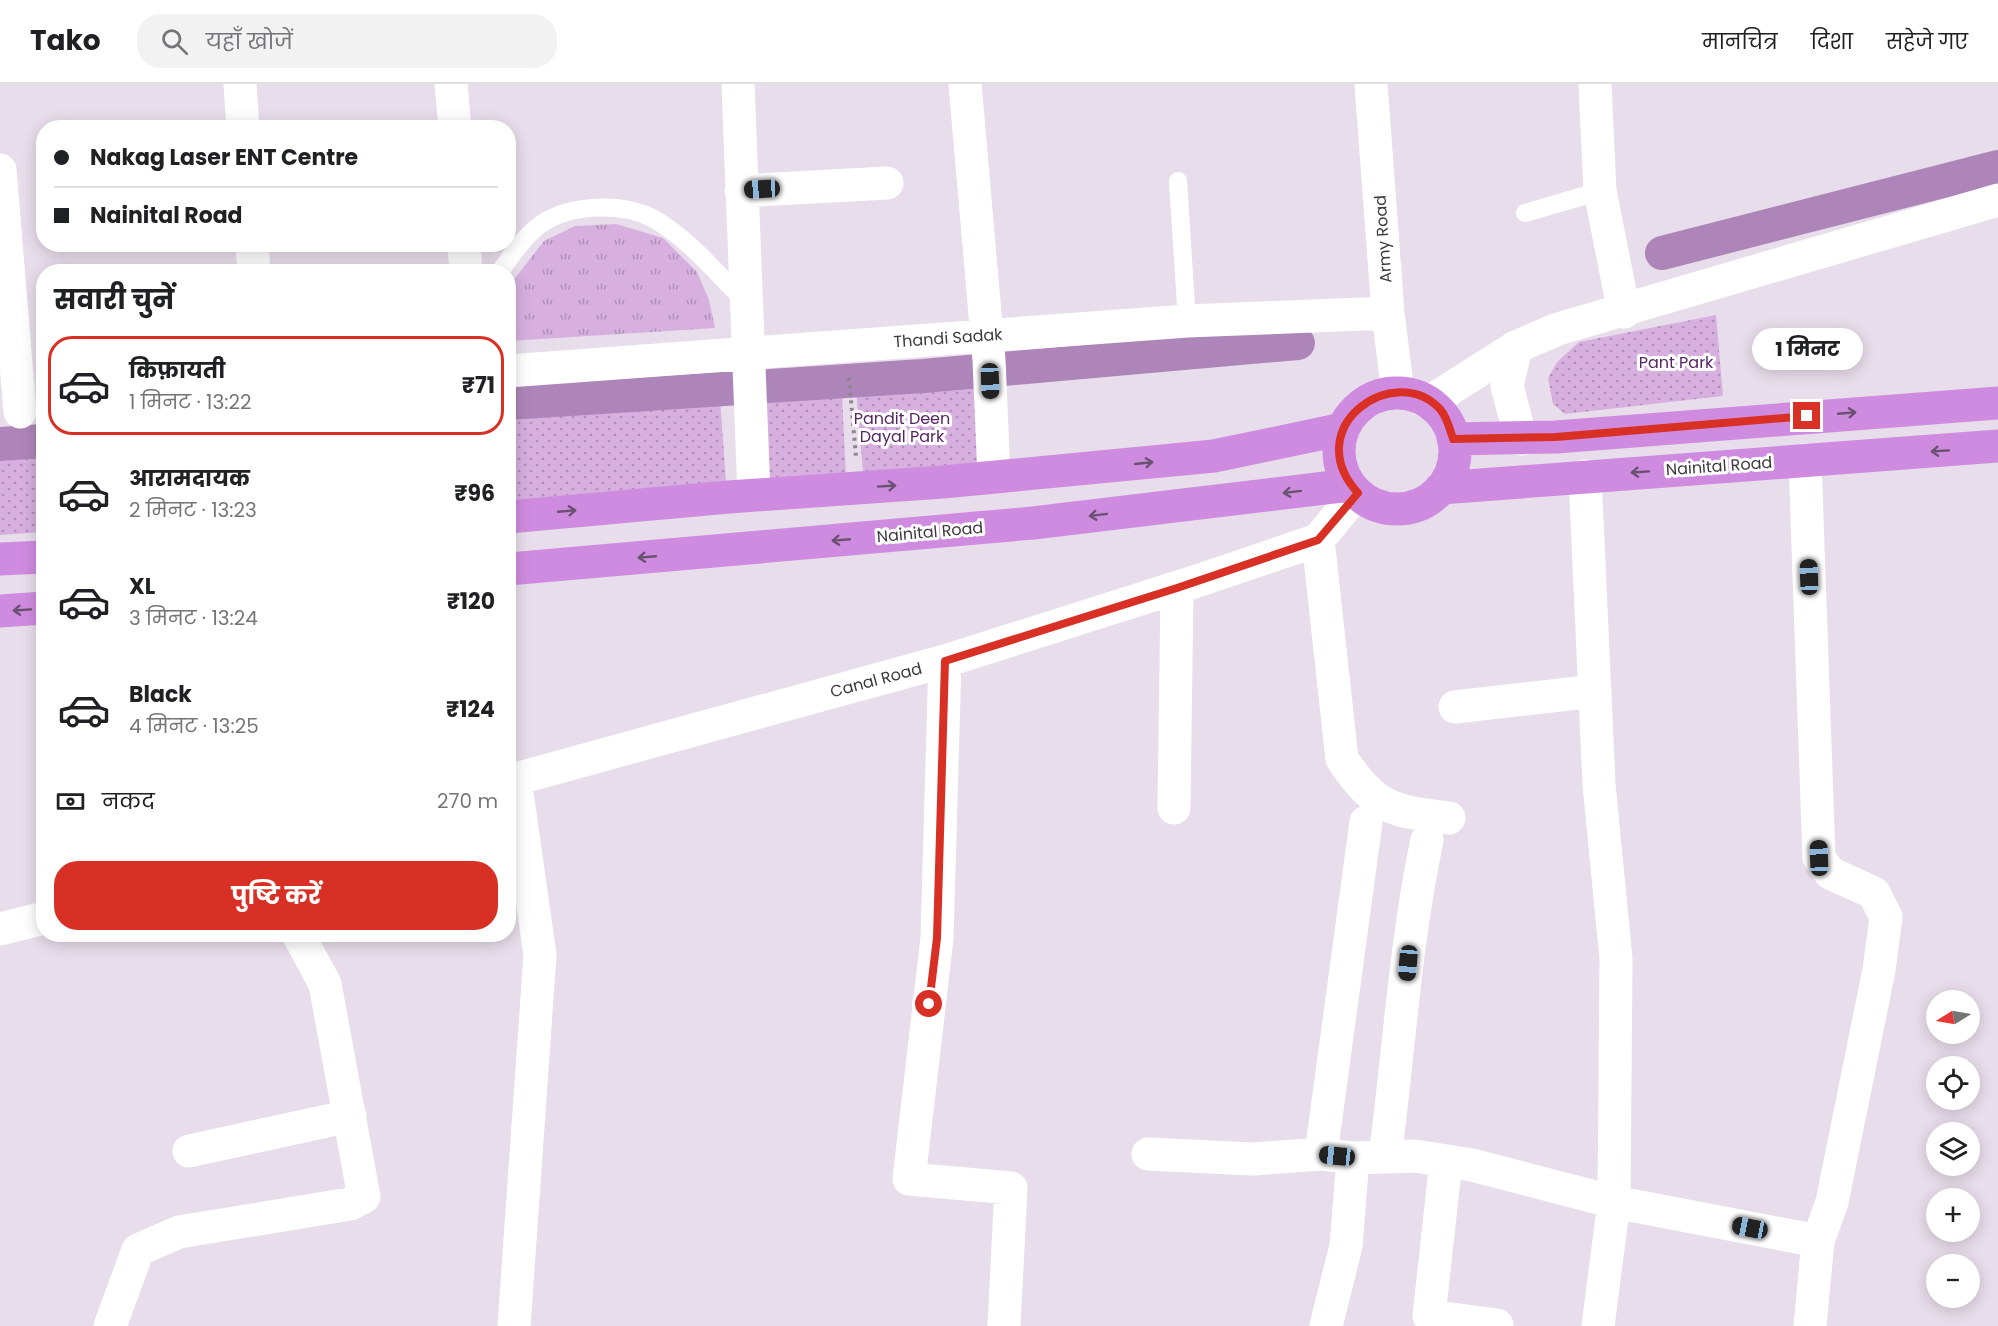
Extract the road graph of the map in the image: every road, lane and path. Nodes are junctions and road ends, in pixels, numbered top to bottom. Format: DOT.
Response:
graph roads {
  1 [pos="240,84"];
  2 [pos="451,84"];
  3 [pos="738,84"];
  4 [pos="965,84"];
  5 [pos="1371,84"];
  6 [pos="1594,84"];
  7 [pos="242,120"];
  8 [pos="454,120"];
  9 [pos="0,170"];
  10 [pos="1178,181"];
  11 [pos="887,183"];
  12 [pos="741,190"];
  13 [pos="1600,191"];
  14 [pos="1998,200"];
  15 [pos="1525,213"];
  16 [pos="516,252"];
  17 [pos="516,252"];
  18 [pos="506,264"];
  19 [pos="5,299"];
  20 [pos="746,303"];
  21 [pos="1624,312"];
  22 [pos="1388,313"];
  23 [pos="1187,321"];
  24 [pos="1516,347"];
  25 [pos="988,359"];
  26 [pos="516,371"];
  27 [pos="749,376"];
  28 [pos="849,378"];
  29 [pos="1398,393"];
  30 [pos="1431,401"];
  31 [pos="1998,403"];
  32 [pos="21,412"];
  33 [pos="1343,429"];
  34 [pos="1453,439"];
  35 [pos="1521,439"];
  36 [pos="1998,446"];
  37 [pos="1805,460"];
  38 [pos="1585,476"];
  39 [pos="994,477"];
  40 [pos="859,488"];
  41 [pos="1441,488"];
  42 [pos="1354,489"];
  43 [pos="754,495"];
  44 [pos="516,516"];
  45 [pos="1318,540"];
  46 [pos="757,547"];
  47 [pos="36,557"];
  48 [pos="0,559"];
  49 [pos="516,568"];
  50 [pos="1177,588"];
  51 [pos="36,609"];
  52 [pos="0,612"];
  53 [pos="945,661"];
  54 [pos="1595,690"];
  55 [pos="1455,706"];
  56 [pos="516,779"];
  57 [pos="516,805"];
  58 [pos="1174,808"];
  59 [pos="1366,822"];
  60 [pos="36,920"];
  61 [pos="0,929"];
  62 [pos="302,942"];
  63 [pos="350,1116"];
  64 [pos="189,1151"];
  65 [pos="1148,1154"];
  66 [pos="1321,1154"];
  67 [pos="1385,1157"];
  68 [pos="1353,1158"];
  69 [pos="1446,1161"];
  70 [pos="1614,1202"];
  71 [pos="1818,1241"];
  72 [pos="1497,1325"];
  73 [pos="110,1326"];
  74 [pos="514,1326"];
  75 [pos="1004,1326"];
  76 [pos="1326,1326"];
  77 [pos="1598,1326"];
  78 [pos="1810,1326"];
  1 -- 7 [label="street"];
  2 -- 8 [label="street"];
  3 -- 12 [label="street"];
  4 -- 25 [label="street"];
  5 -- 22 [label="street, Army Road"];
  6 -- 13 [label="street"];
  9 -- 19 [label="street"];
  10 -- 23 [label="lane"];
  11 -- 12 [label="street"];
  12 -- 20 [label="street"];
  13 -- 15 [label="lane"];
  13 -- 21 [label="street"];
  14 -- 21 [label="street"];
  16 -- 18 [label="lane"];
  17 -- 20 [label="lane"];
  19 -- 32 [label="street"];
  20 -- 27 [label="street"];
  21 -- 24 [label="street"];
  22 -- 23 [label="street, Thandi Sadak"];
  22 -- 29 [label="street, Army Road"];
  23 -- 25 [label="street, Thandi Sadak"];
  24 -- 30 [label="street"];
  24 -- 35 [label="street"];
  25 -- 27 [label="street, Thandi Sadak"];
  25 -- 39 [label="street"];
  26 -- 27 [label="street, Thandi Sadak"];
  27 -- 43 [label="street"];
  28 -- 40 [label="path"];
  29 -- 30 [label="highway"];
  29 -- 33 [label="highway"];
  30 -- 34 [label="highway"];
  35 -- 31 [label="highway, one-way"];
  39 -- 33 [label="highway, one-way"];
  33 -- 42 [label="highway"];
  34 -- 35 [label="highway"];
  34 -- 41 [label="highway"];
  36 -- 37 [label="highway, Nainital Road, one-way"];
  37 -- 38 [label="highway, Nainital Road, one-way"];
  37 -- 71 [label="street"];
  38 -- 41 [label="highway, Nainital Road"];
  38 -- 54 [label="street"];
  40 -- 39 [label="highway, one-way"];
  40 -- 43 [label="highway"];
  41 -- 42 [label="highway"];
  42 -- 45 [label="street"];
  42 -- 46 [label="highway, Nainital Road, one-way"];
  44 -- 43 [label="highway, one-way"];
  43 -- 46 [label="highway"];
  45 -- 50 [label="street, Canal Road"];
  45 -- 67 [label="street"];
  46 -- 49 [label="highway, Nainital Road, one-way"];
  47 -- 48 [label="highway"];
  50 -- 53 [label="street, Canal Road"];
  50 -- 58 [label="street"];
  51 -- 52 [label="highway, one-way"];
  53 -- 56 [label="street, Canal Road"];
  53 -- 75 [label="street"];
  54 -- 55 [label="street"];
  54 -- 70 [label="street"];
  57 -- 74 [label="street"];
  59 -- 66 [label="street"];
  60 -- 61 [label="street"];
  62 -- 63 [label="street"];
  63 -- 64 [label="street"];
  63 -- 73 [label="street"];
  65 -- 66 [label="street"];
  66 -- 68 [label="street"];
  67 -- 68 [label="street"];
  67 -- 69 [label="street"];
  68 -- 76 [label="street"];
  69 -- 70 [label="street"];
  69 -- 72 [label="street"];
  70 -- 71 [label="street"];
  70 -- 77 [label="street"];
  71 -- 78 [label="street"];
}
